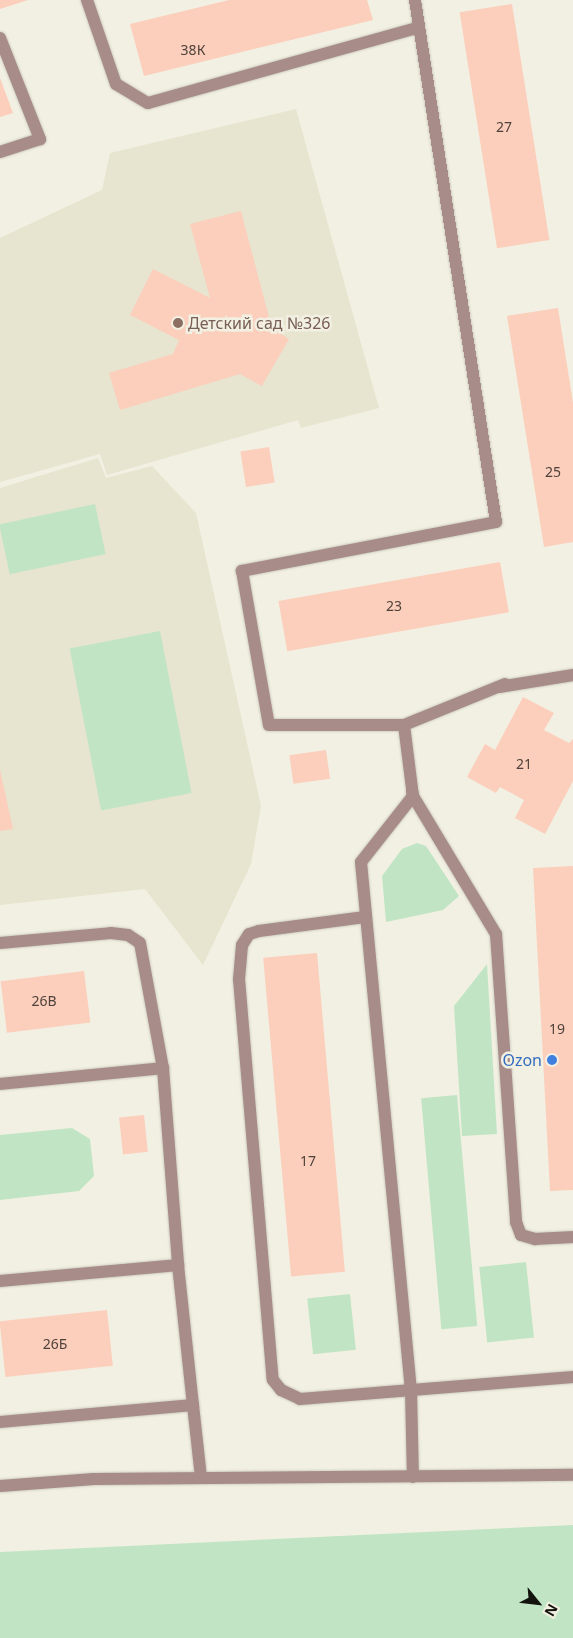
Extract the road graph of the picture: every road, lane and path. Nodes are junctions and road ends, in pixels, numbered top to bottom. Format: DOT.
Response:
graph roads {
  1 [pos="87,0"];
  2 [pos="415,0"];
  3 [pos="417,28"];
  4 [pos="0,38"];
  5 [pos="0,152"];
  6 [pos="573,676"];
  7 [pos="404,726"];
  8 [pos="413,796"];
  9 [pos="365,917"];
  10 [pos="0,943"];
  11 [pos="163,1068"];
  12 [pos="0,1084"];
  13 [pos="573,1237"];
  14 [pos="178,1265"];
  15 [pos="0,1281"];
  16 [pos="573,1377"];
  17 [pos="410,1391"];
  18 [pos="193,1405"];
  19 [pos="0,1422"];
  20 [pos="573,1475"];
  21 [pos="414,1477"];
  22 [pos="201,1478"];
  23 [pos="0,1486"];
  1 -- 3 [label="street"];
  2 -- 3 [label="street"];
  3 -- 7 [label="street"];
  4 -- 5 [label="street"];
  6 -- 7 [label="street"];
  7 -- 8 [label="street"];
  8 -- 9 [label="street"];
  8 -- 13 [label="street"];
  9 -- 17 [label="street"];
  9 -- 17 [label="street"];
  10 -- 11 [label="street"];
  11 -- 12 [label="street"];
  11 -- 14 [label="street"];
  14 -- 15 [label="street"];
  14 -- 18 [label="street"];
  16 -- 17 [label="street"];
  17 -- 21 [label="street"];
  18 -- 19 [label="street"];
  18 -- 22 [label="street"];
  20 -- 21 [label="street"];
  21 -- 22 [label="street"];
  22 -- 23 [label="street"];
}
